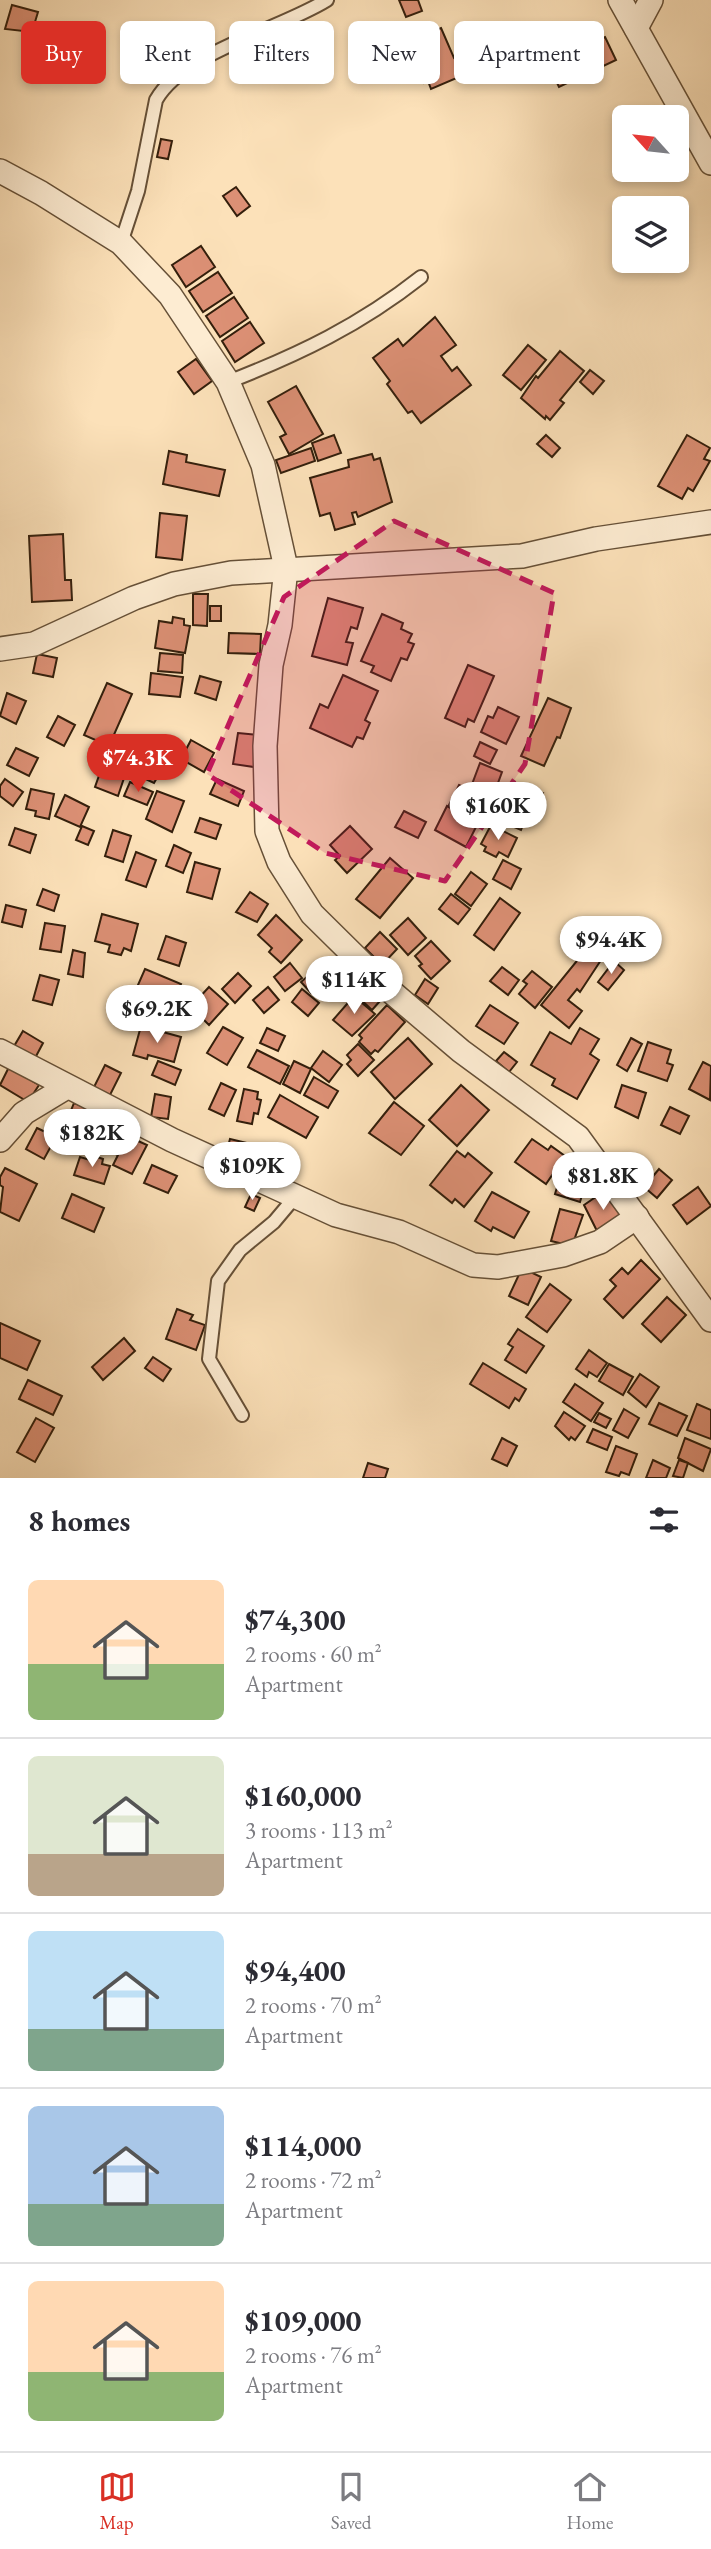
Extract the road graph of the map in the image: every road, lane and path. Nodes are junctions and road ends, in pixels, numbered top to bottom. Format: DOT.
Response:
graph roads {
  1 [pos="327,0"];
  2 [pos="620,0"];
  3 [pos="651,0"];
  4 [pos="636,27"];
  5 [pos="711,163"];
  6 [pos="0,171"];
  7 [pos="121,243"];
  8 [pos="421,277"];
  9 [pos="228,382"];
  10 [pos="711,522"];
  11 [pos="286,568"];
  12 [pos="0,649"];
  13 [pos="0,1051"];
  14 [pos="66,1087"];
  15 [pos="0,1140"];
  16 [pos="295,1196"];
  17 [pos="637,1217"];
  18 [pos="711,1320"];
  19 [pos="242,1415"];
  1 -- 7 [label="lane"];
  2 -- 4 [label="street"];
  3 -- 4 [label="street"];
  4 -- 5 [label="street"];
  6 -- 7 [label="street"];
  7 -- 9 [label="street"];
  8 -- 9 [label="lane"];
  9 -- 11 [label="street"];
  10 -- 11 [label="street"];
  11 -- 12 [label="street"];
  11 -- 17 [label="street"];
  13 -- 14 [label="street"];
  14 -- 15 [label="street"];
  14 -- 16 [label="street"];
  16 -- 17 [label="street"];
  16 -- 19 [label="lane"];
  17 -- 18 [label="street"];
}
